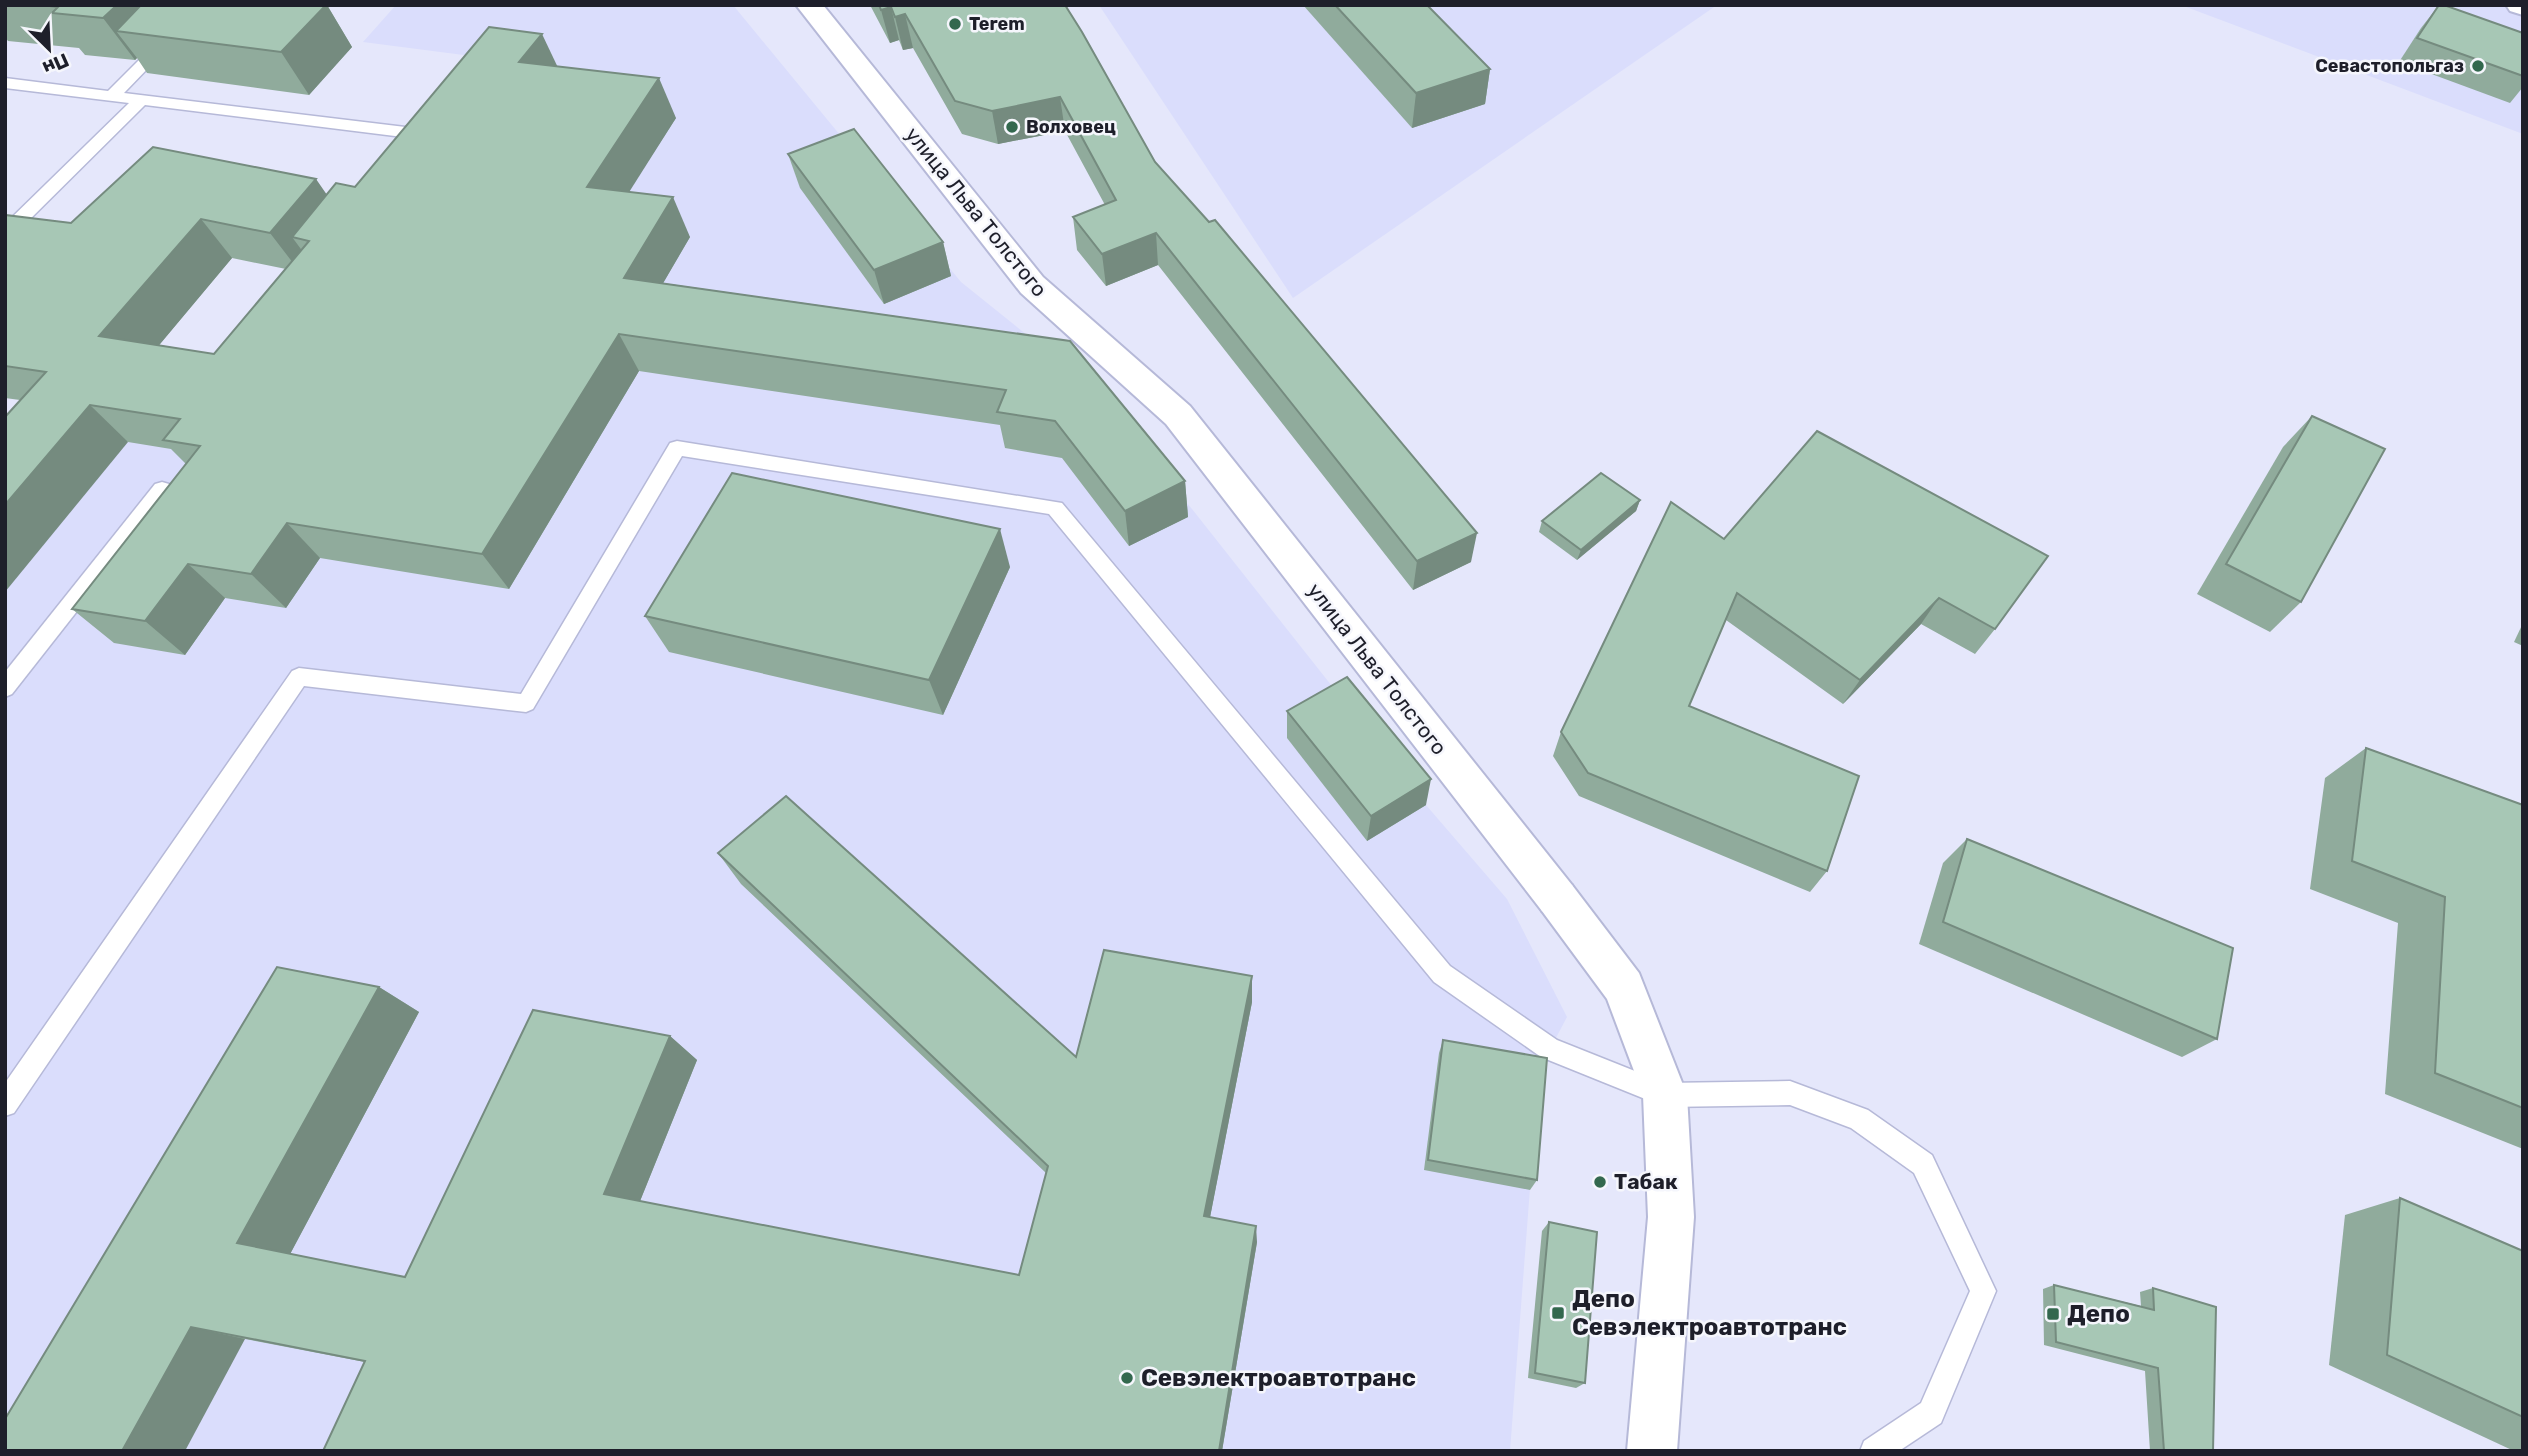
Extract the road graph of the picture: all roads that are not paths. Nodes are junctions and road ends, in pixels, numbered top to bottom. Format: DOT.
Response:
graph roads {
  1 [pos="202,5"];
  2 [pos="809,5"];
  3 [pos="5,83"];
  4 [pos="113,95"];
  5 [pos="143,99"];
  6 [pos="405,155"];
  7 [pos="5,234"];
  8 [pos="162,489"];
  9 [pos="5,688"];
  10 [pos="1665,1096"];
  11 [pos="5,1104"];
  12 [pos="1652,1451"];
  13 [pos="1874,1451"];
  1 -- 4 [label="lane"];
  2 -- 10 [label="street, улица Льва Толстого"];
  3 -- 4 [label="lane"];
  4 -- 5 [label="lane"];
  5 -- 6 [label="lane"];
  5 -- 7 [label="lane"];
  8 -- 9 [label="lane"];
  10 -- 11 [label="lane"];
  10 -- 12 [label="street, улица Льва Толстого"];
  10 -- 13 [label="lane"];
}
